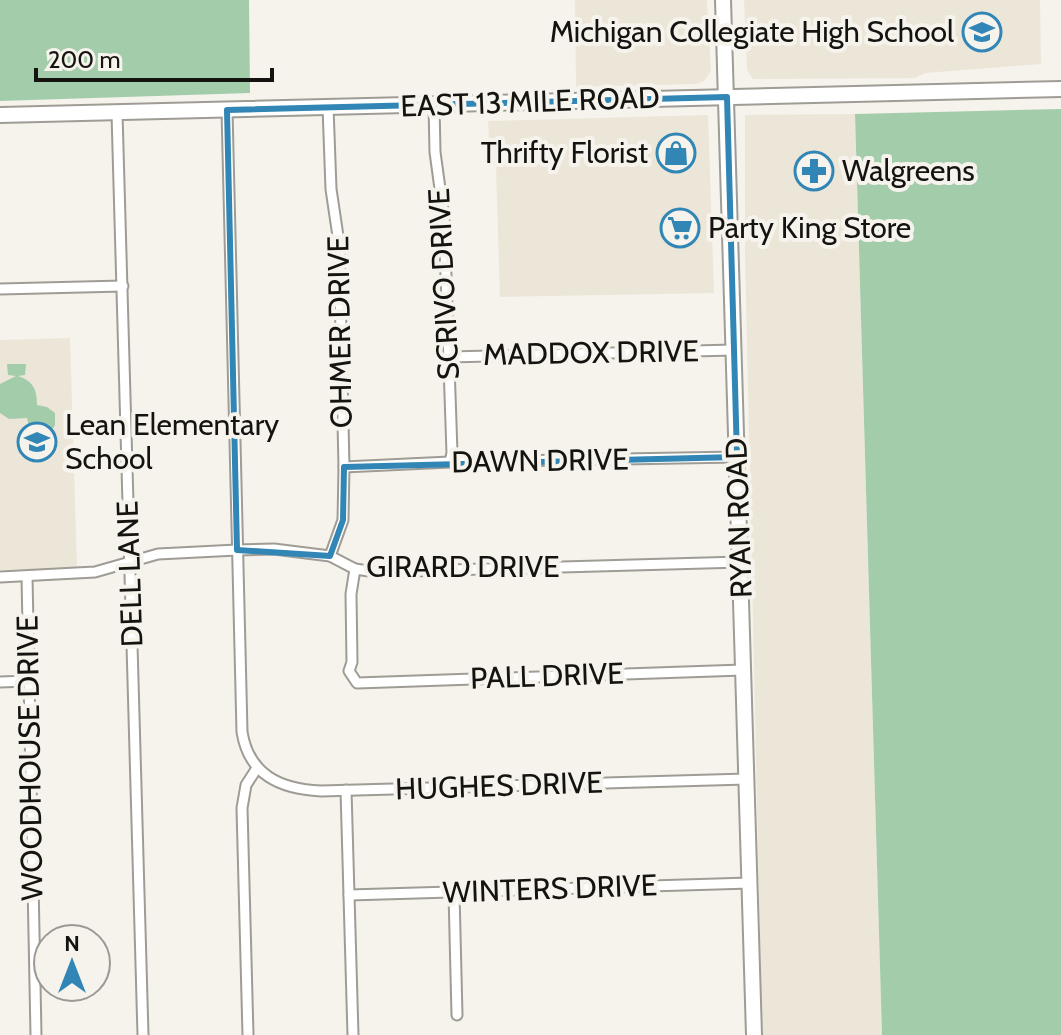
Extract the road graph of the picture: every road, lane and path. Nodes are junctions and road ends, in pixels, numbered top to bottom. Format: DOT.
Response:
graph roads {
  1 [pos="723,0"];
  2 [pos="1061,89"];
  3 [pos="727,97"];
  4 [pos="434,105"];
  5 [pos="328,107"];
  6 [pos="227,110"];
  7 [pos="117,113"];
  8 [pos="0,115"];
  9 [pos="123,286"];
  10 [pos="0,289"];
  11 [pos="734,350"];
  12 [pos="449,357"];
  13 [pos="737,457"];
  14 [pos="450,462"];
  15 [pos="344,467"];
  16 [pos="237,550"];
  17 [pos="330,556"];
  18 [pos="741,562"];
  19 [pos="129,563"];
  20 [pos="355,569"];
  21 [pos="27,576"];
  22 [pos="0,577"];
  23 [pos="743,670"];
  24 [pos="28,681"];
  25 [pos="0,682"];
  26 [pos="257,768"];
  27 [pos="747,779"];
  28 [pos="346,790"];
  29 [pos="750,883"];
  30 [pos="454,893"];
  31 [pos="349,895"];
  32 [pos="457,1015"];
  33 [pos="36,1035"];
  34 [pos="143,1035"];
  35 [pos="248,1035"];
  36 [pos="353,1035"];
  37 [pos="754,1035"];
  1 -- 3 [label="main road, RYAN ROAD"];
  2 -- 3 [label="main road, EAST 13 MILE ROAD"];
  3 -- 4 [label="main road, EAST 13 MILE ROAD"];
  3 -- 11 [label="main road, RYAN ROAD"];
  4 -- 5 [label="main road, EAST 13 MILE ROAD"];
  4 -- 12 [label="street, SCRIVO DRIVE"];
  5 -- 6 [label="main road, EAST 13 MILE ROAD"];
  5 -- 15 [label="street, OHMER DRIVE"];
  6 -- 7 [label="main road, EAST 13 MILE ROAD"];
  6 -- 16 [label="street"];
  7 -- 8 [label="main road, EAST 13 MILE ROAD"];
  7 -- 9 [label="street, DELL LANE"];
  9 -- 10 [label="street"];
  9 -- 19 [label="street, DELL LANE"];
  11 -- 12 [label="street, MADDOX DRIVE"];
  11 -- 13 [label="main road, RYAN ROAD"];
  12 -- 14 [label="street, SCRIVO DRIVE"];
  13 -- 14 [label="street, DAWN DRIVE"];
  13 -- 18 [label="main road, RYAN ROAD"];
  14 -- 15 [label="street, DAWN DRIVE"];
  15 -- 17 [label="street, OHMER DRIVE"];
  16 -- 17 [label="street, GIRARD DRIVE"];
  16 -- 19 [label="street, GIRARD DRIVE"];
  16 -- 26 [label="street"];
  17 -- 20 [label="street, GIRARD DRIVE"];
  18 -- 20 [label="street, GIRARD DRIVE"];
  18 -- 23 [label="main road, RYAN ROAD"];
  19 -- 21 [label="street, GIRARD DRIVE"];
  19 -- 34 [label="street, DELL LANE"];
  20 -- 23 [label="street, PALL DRIVE"];
  21 -- 22 [label="street, GIRARD DRIVE"];
  21 -- 24 [label="street, WOODHOUSE DRIVE"];
  23 -- 27 [label="main road, RYAN ROAD"];
  24 -- 25 [label="street"];
  24 -- 33 [label="street, WOODHOUSE DRIVE"];
  26 -- 28 [label="street, HUGHES DRIVE"];
  26 -- 35 [label="street"];
  27 -- 28 [label="street, HUGHES DRIVE"];
  27 -- 29 [label="main road, RYAN ROAD"];
  28 -- 31 [label="street"];
  29 -- 30 [label="street, WINTERS DRIVE"];
  29 -- 37 [label="main road, RYAN ROAD"];
  30 -- 31 [label="street, WINTERS DRIVE"];
  30 -- 32 [label="street"];
  31 -- 36 [label="street"];
}
